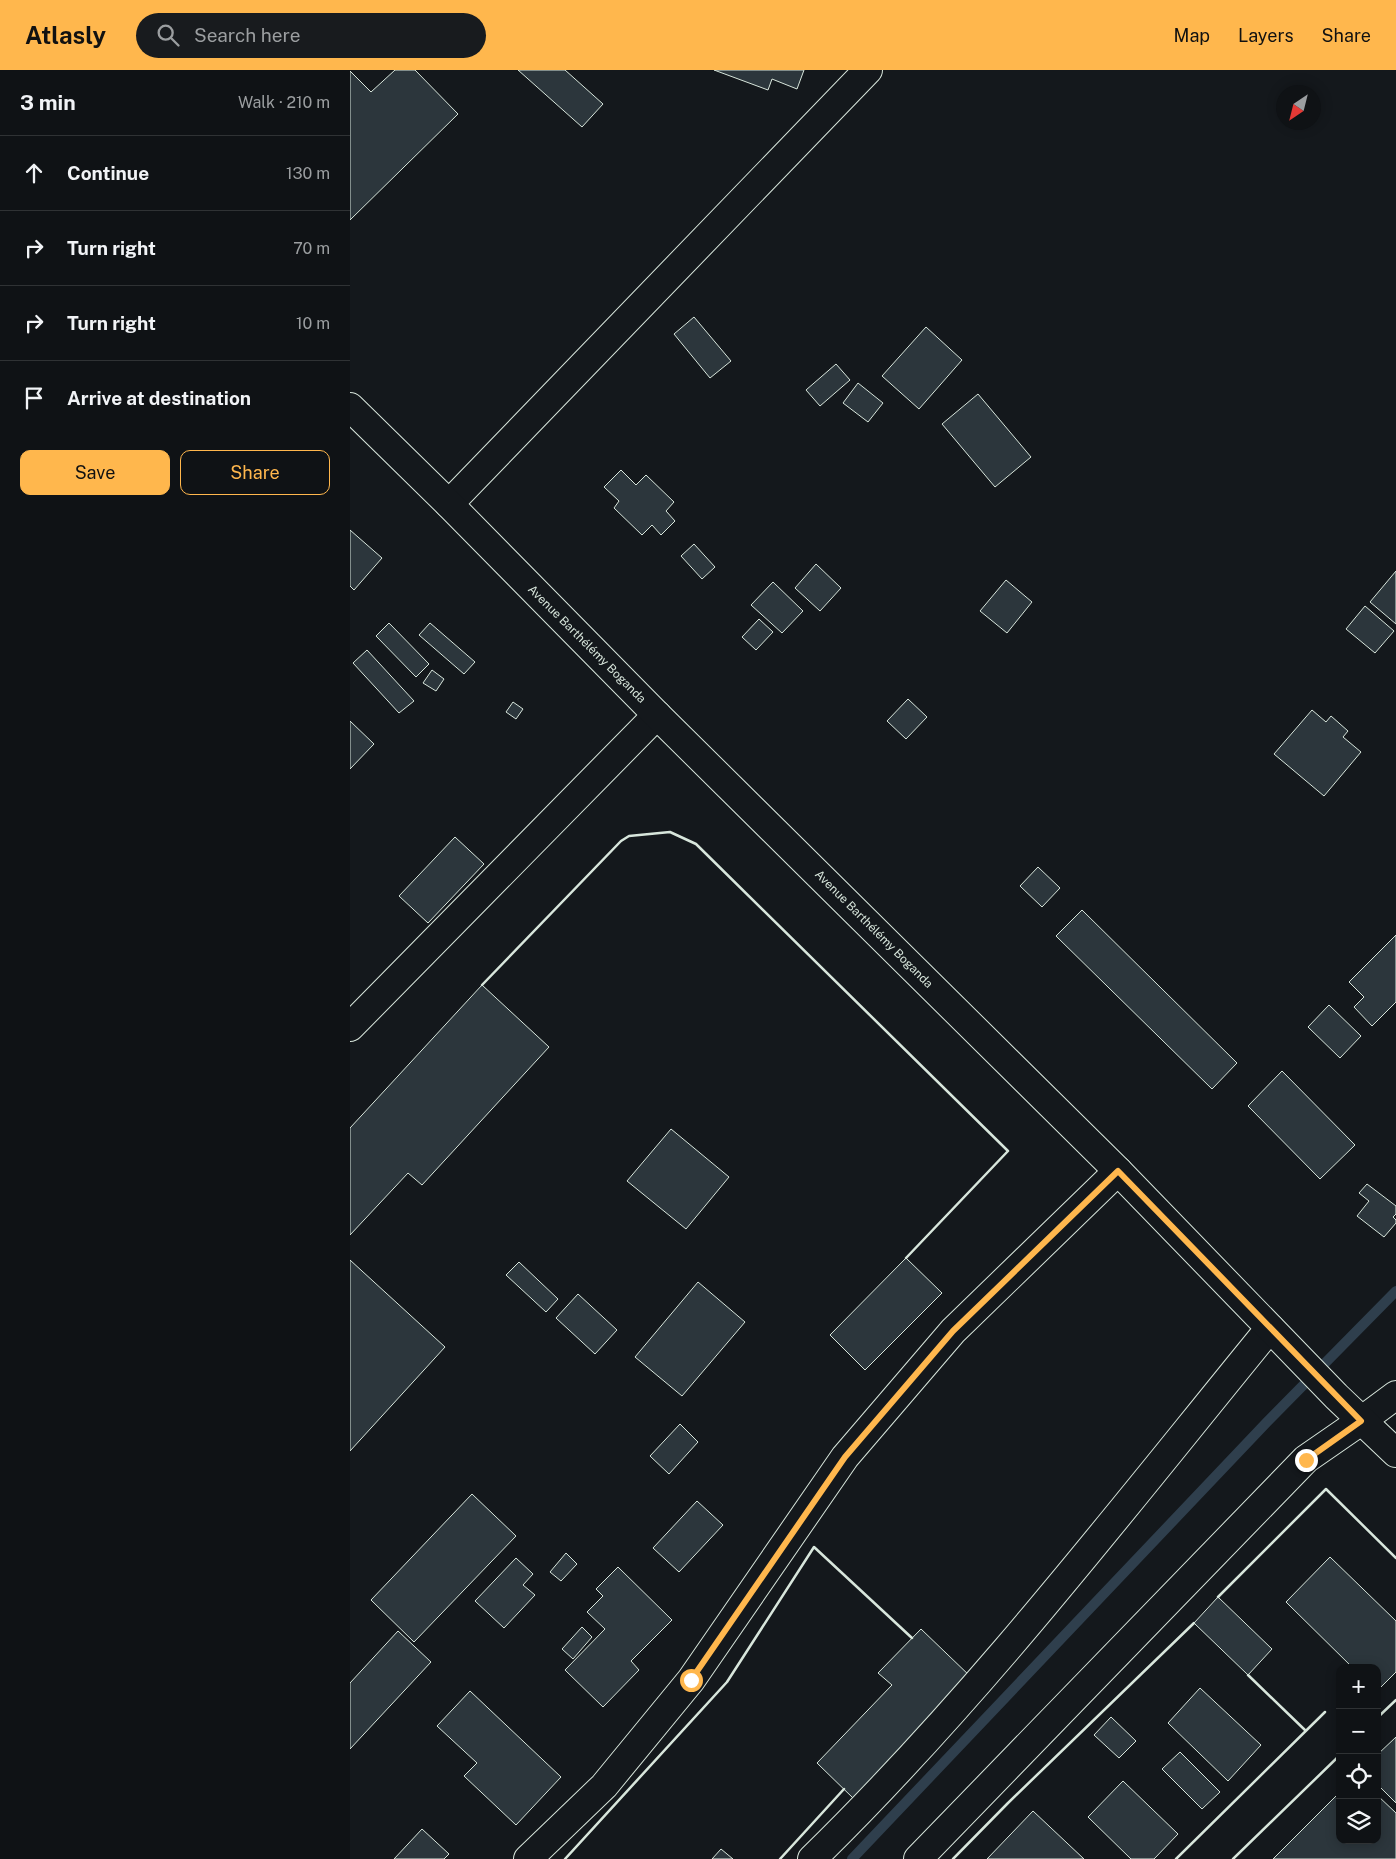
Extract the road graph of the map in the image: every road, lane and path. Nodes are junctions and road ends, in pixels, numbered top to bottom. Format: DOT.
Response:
graph roads {
  1 [pos="868,70"];
  2 [pos="350,407"];
  3 [pos="449,504"];
  4 [pos="657,715"];
  5 [pos="350,1027"];
  6 [pos="1118,1171"];
  7 [pos="1270,1328"];
  8 [pos="1396,1395"];
  9 [pos="1361,1421"];
  10 [pos="1396,1453"];
  11 [pos="528,1859"];
  12 [pos="812,1859"];
  13 [pos="918,1859"];
  1 -- 3 [label="street"];
  2 -- 3 [label="street, Avenue Barthélémy Boganda"];
  3 -- 4 [label="street, Avenue Barthélémy Boganda"];
  4 -- 5 [label="street"];
  4 -- 6 [label="street, Avenue Barthélémy Boganda"];
  6 -- 7 [label="street, Avenue Barthélémy Boganda"];
  6 -- 11 [label="street"];
  7 -- 9 [label="street, Avenue Barthélémy Boganda"];
  7 -- 12 [label="street"];
  8 -- 9 [label="street"];
  9 -- 10 [label="street, Avenue Barthélémy Boganda"];
  9 -- 13 [label="street"];
}
